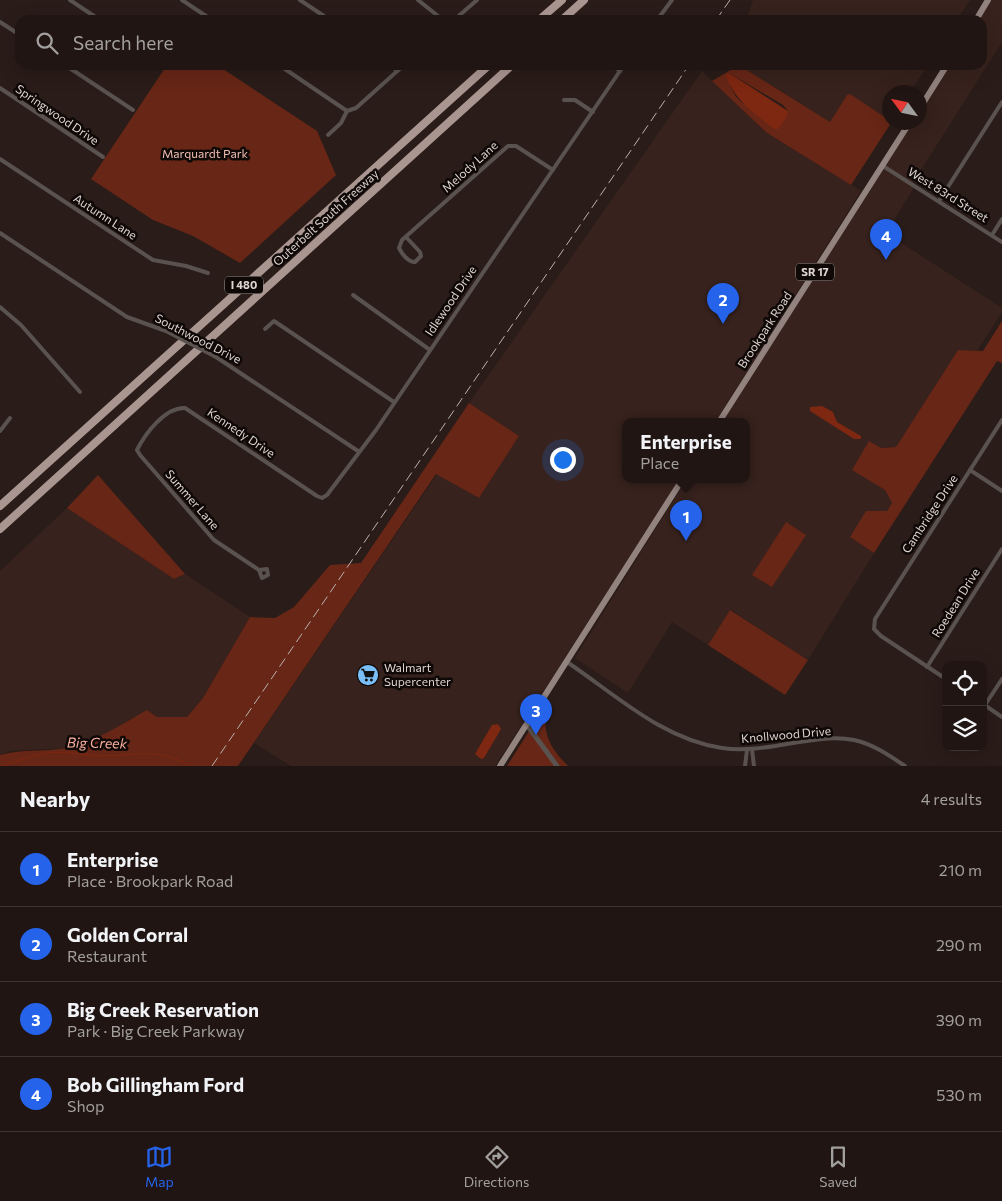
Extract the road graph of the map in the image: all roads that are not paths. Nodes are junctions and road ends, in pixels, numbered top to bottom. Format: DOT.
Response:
graph roads {
  1 [pos="70,0"];
  2 [pos="182,0"];
  3 [pos="300,0"];
  4 [pos="418,0"];
  5 [pos="477,0"];
  6 [pos="562,0"];
  7 [pos="584,0"];
  8 [pos="672,0"];
  9 [pos="988,0"];
  10 [pos="92,15"];
  11 [pos="204,15"];
  12 [pos="322,15"];
  13 [pos="437,15"];
  14 [pos="460,15"];
  15 [pos="545,15"];
  16 [pos="568,15"];
  17 [pos="661,15"];
  18 [pos="979,15"];
  19 [pos="0,22"];
  20 [pos="15,32"];
  21 [pos="73,70"];
  22 [pos="286,70"];
  23 [pos="483,70"];
  24 [pos="506,70"];
  25 [pos="944,70"];
  26 [pos="397,71"];
  27 [pos="620,71"];
  28 [pos="0,88"];
  29 [pos="927,97"];
  30 [pos="564,100"];
  31 [pos="1002,102"];
  32 [pos="133,110"];
  33 [pos="347,111"];
  34 [pos="592,112"];
  35 [pos="905,130"];
  36 [pos="328,135"];
  37 [pos="103,157"];
  38 [pos="0,159"];
  39 [pos="883,166"];
  40 [pos="553,170"];
  41 [pos="939,201"];
  42 [pos="1002,219"];
  43 [pos="0,233"];
  44 [pos="992,235"];
  45 [pos="406,238"];
  46 [pos="1002,242"];
  47 [pos="208,272"];
  48 [pos="353,295"];
  49 [pos="0,307"];
  50 [pos="265,329"];
  51 [pos="430,350"];
  52 [pos="80,392"];
  53 [pos="394,402"];
  54 [pos="10,418"];
  55 [pos="722,418"];
  56 [pos="1002,420"];
  57 [pos="150,430"];
  58 [pos="0,431"];
  59 [pos="358,451"];
  60 [pos="970,470"];
  61 [pos="680,483"];
  62 [pos="1002,491"];
  63 [pos="322,498"];
  64 [pos="0,506"];
  65 [pos="0,530"];
  66 [pos="1002,549"];
  67 [pos="259,570"];
  68 [pos="567,662"];
  69 [pos="927,667"];
  70 [pos="942,676"];
  71 [pos="1002,679"];
  72 [pos="987,700"];
  73 [pos="987,706"];
  74 [pos="1002,716"];
  75 [pos="527,725"];
  76 [pos="750,749"];
  77 [pos="500,766"];
  78 [pos="557,766"];
  79 [pos="746,766"];
  80 [pos="754,766"];
  81 [pos="905,766"];
  1 -- 10 [label="street"];
  2 -- 11 [label="street"];
  3 -- 12 [label="street"];
  4 -- 13 [label="street"];
  5 -- 14 [label="street"];
  6 -- 15 [label="highway"];
  7 -- 16 [label="highway"];
  8 -- 17 [label="street"];
  9 -- 18 [label="main road"];
  19 -- 20 [label="street"];
  21 -- 32 [label="street"];
  22 -- 33 [label="street"];
  23 -- 64 [label="highway, Outerbelt South Freeway / I 480"];
  24 -- 65 [label="highway, Outerbelt South Freeway / I 480"];
  25 -- 29 [label="main road"];
  26 -- 33 [label="street"];
  27 -- 34 [label="street, Idlewood Drive"];
  28 -- 37 [label="street, Springwood Drive"];
  30 -- 34 [label="street"];
  31 -- 41 [label="street"];
  33 -- 36 [label="street"];
  34 -- 40 [label="street, Idlewood Drive"];
  35 -- 39 [label="main road, Brookpark Road / SR 17"];
  38 -- 47 [label="street, Autumn Lane"];
  39 -- 41 [label="street, West 83rd Street"];
  39 -- 55 [label="main road, Brookpark Road / SR 17"];
  40 -- 45 [label="street, Melody Lane"];
  40 -- 51 [label="street, Idlewood Drive"];
  41 -- 44 [label="street, West 83rd Street"];
  42 -- 44 [label="street"];
  43 -- 59 [label="street, Southwood Drive, bridge"];
  44 -- 46 [label="street, West 83rd Street"];
  45 -- 45 [label="street"];
  48 -- 51 [label="street"];
  49 -- 52 [label="street"];
  50 -- 53 [label="street"];
  51 -- 53 [label="street, Idlewood Drive"];
  53 -- 59 [label="street, Idlewood Drive"];
  54 -- 58 [label="street"];
  56 -- 60 [label="street, Cambridge Drive"];
  57 -- 63 [label="street, Kennedy Drive"];
  57 -- 67 [label="street, Summer Lane"];
  59 -- 63 [label="street, Idlewood Drive"];
  60 -- 62 [label="street"];
  60 -- 69 [label="street, Cambridge Drive"];
  61 -- 68 [label="main road"];
  66 -- 69 [label="street, Roedean Drive"];
  68 -- 75 [label="main road"];
  68 -- 76 [label="street, Knollwood Drive"];
  69 -- 70 [label="street"];
  71 -- 72 [label="street"];
  73 -- 74 [label="street"];
  75 -- 77 [label="main road"];
  75 -- 78 [label="street"];
  76 -- 79 [label="street"];
  76 -- 80 [label="street"];
  76 -- 81 [label="street, Knollwood Drive"];
}
